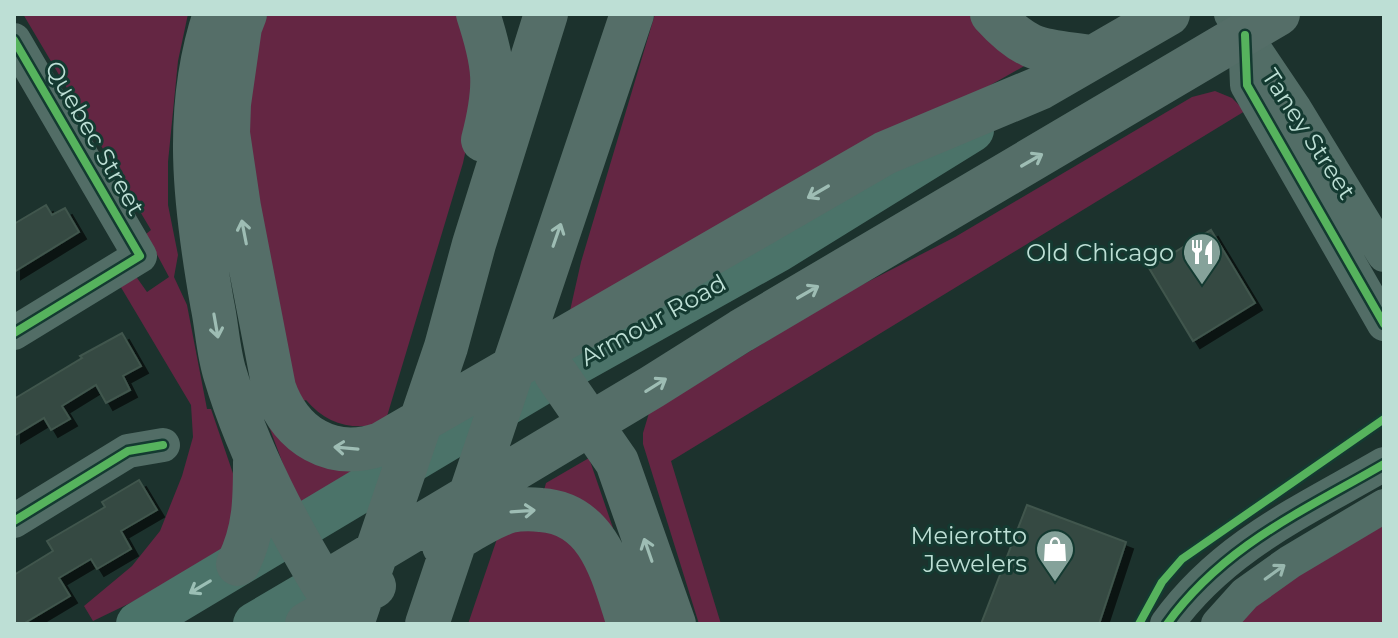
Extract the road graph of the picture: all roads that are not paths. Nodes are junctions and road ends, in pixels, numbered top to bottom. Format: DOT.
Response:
graph roads {
  1 [pos="215,14"];
  2 [pos="245,14"];
  3 [pos="478,14"];
  4 [pos="546,14"];
  5 [pos="632,14"];
  6 [pos="992,14"];
  7 [pos="1168,14"];
  8 [pos="1251,21"];
  9 [pos="14,40"];
  10 [pos="1092,57"];
  11 [pos="1040,88"];
  12 [pos="474,244"];
  13 [pos="1384,255"];
  14 [pos="1384,324"];
  15 [pos="14,333"];
  16 [pos="556,374"];
  17 [pos="589,424"];
  18 [pos="163,445"];
  19 [pos="255,451"];
  20 [pos="1384,464"];
  21 [pos="1384,506"];
  22 [pos="14,521"];
  23 [pos="291,532"];
  24 [pos="238,564"];
  25 [pos="323,584"];
  26 [pos="434,605"];
  27 [pos="138,624"];
  28 [pos="255,624"];
  29 [pos="307,624"];
  30 [pos="352,624"];
  31 [pos="629,624"];
  32 [pos="674,624"];
  33 [pos="1167,624"];
  34 [pos="1218,624"];
  1 -- 19 [label="highway, one-way"];
  11 -- 2 [label="highway, one-way"];
  3 -- 12 [label="highway"];
  4 -- 12 [label="highway"];
  26 -- 5 [label="highway, one-way"];
  6 -- 10 [label="highway"];
  7 -- 10 [label="highway, Armour Road"];
  8 -- 13 [label="street, Taney Street"];
  8 -- 14 [label="street"];
  17 -- 8 [label="highway, one-way"];
  9 -- 15 [label="street, Quebec Street"];
  10 -- 11 [label="highway, Armour Road"];
  11 -- 16 [label="main road, Armour Road"];
  12 -- 30 [label="highway"];
  16 -- 17 [label="highway"];
  16 -- 23 [label="main road, Armour Road"];
  17 -- 25 [label="highway"];
  32 -- 17 [label="highway, one-way"];
  18 -- 22 [label="street"];
  19 -- 23 [label="highway"];
  19 -- 24 [label="highway"];
  20 -- 33 [label="street"];
  34 -- 21 [label="street, one-way"];
  23 -- 24 [label="main road, Armour Road"];
  23 -- 25 [label="highway"];
  24 -- 27 [label="main road, Armour Road, one-way"];
  25 -- 28 [label="main road"];
  29 -- 31 [label="highway, one-way"];
}
